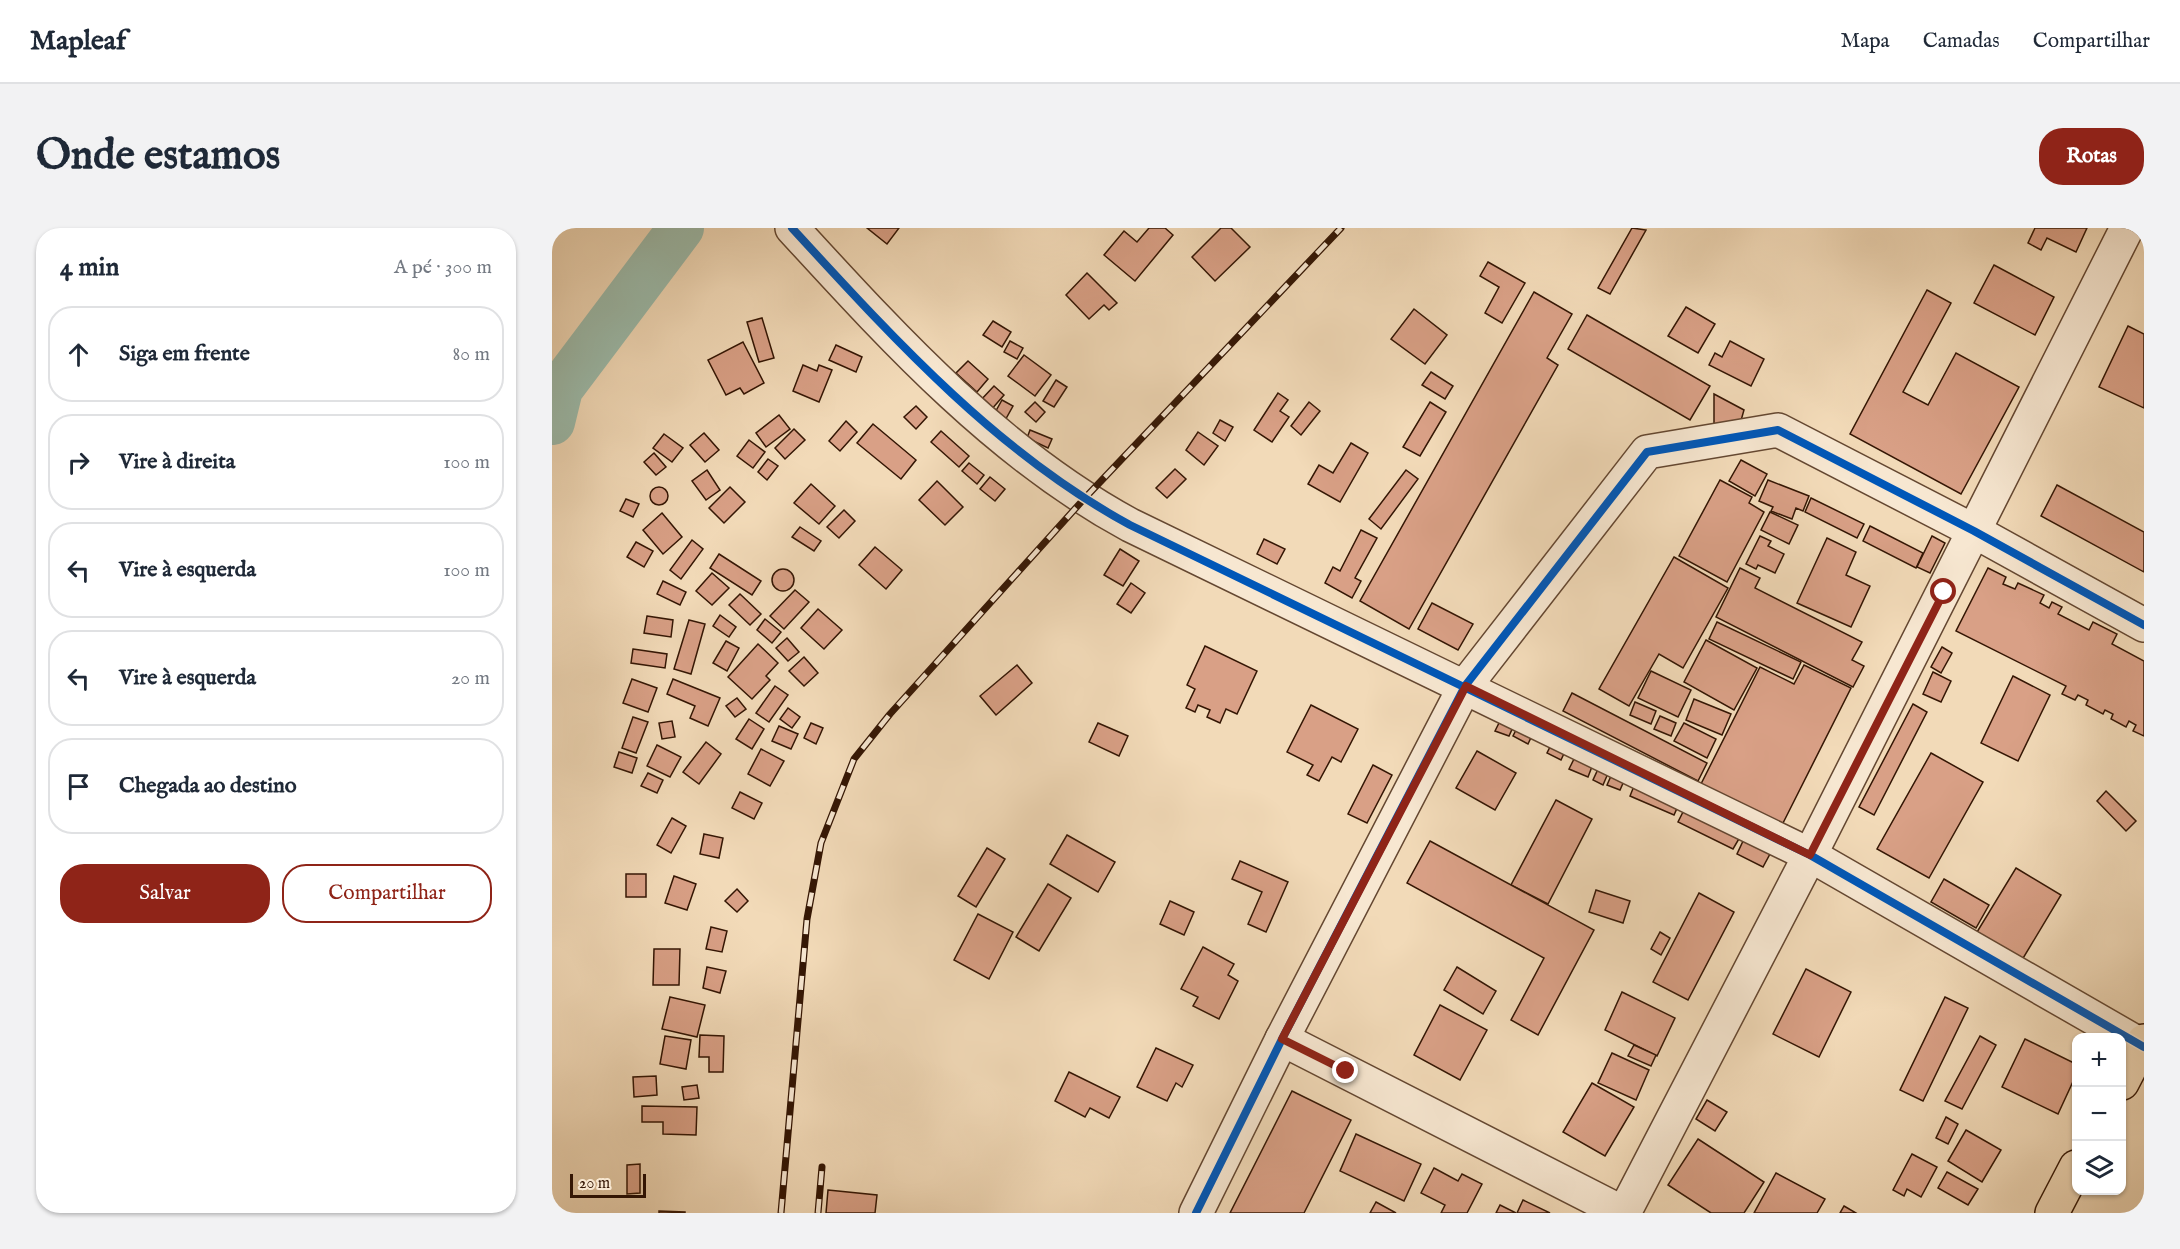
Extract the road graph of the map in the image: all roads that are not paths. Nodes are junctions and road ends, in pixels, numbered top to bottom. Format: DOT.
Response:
graph roads {
  1 [pos="792,228"];
  2 [pos="2127,228"];
  3 [pos="1974,531"];
  4 [pos="2144,626"];
  5 [pos="1466,686"];
  6 [pos="1810,855"];
  7 [pos="1282,1039"];
  8 [pos="2143,1045"];
  9 [pos="2126,1074"];
  10 [pos="2072,1175"];
  11 [pos="1196,1213"];
  12 [pos="1623,1213"];
  13 [pos="2052,1213"];
  1 -- 5 [label="street"];
  2 -- 3 [label="street"];
  3 -- 4 [label="street"];
  3 -- 5 [label="street"];
  3 -- 6 [label="street"];
  5 -- 6 [label="street"];
  5 -- 7 [label="street"];
  6 -- 8 [label="street"];
  6 -- 12 [label="street"];
  7 -- 11 [label="street"];
  7 -- 12 [label="street"];
  8 -- 9 [label="highway"];
  10 -- 13 [label="highway"];
}
